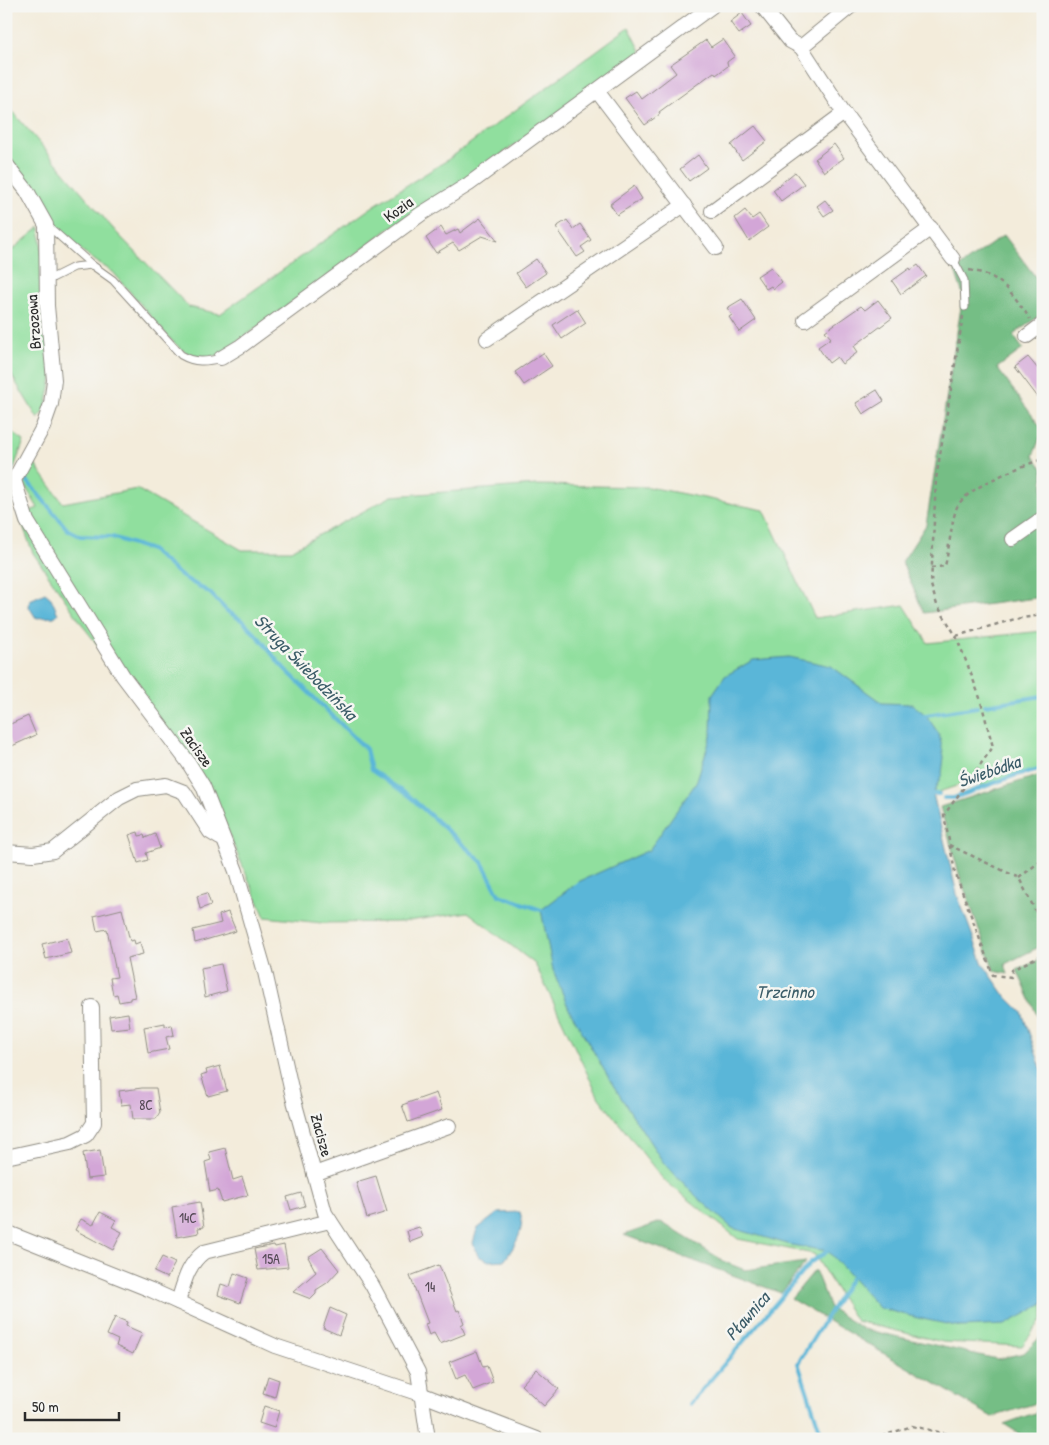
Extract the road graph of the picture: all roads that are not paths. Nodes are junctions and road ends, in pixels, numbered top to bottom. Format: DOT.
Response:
graph roads {
  1 [pos="712,6"];
  2 [pos="762,6"];
  3 [pos="851,6"];
  4 [pos="801,47"];
  5 [pos="597,91"];
  6 [pos="844,113"];
  7 [pos="6,164"];
  8 [pos="684,205"];
  9 [pos="712,211"];
  10 [pos="46,225"];
  11 [pos="931,228"];
  12 [pos="716,248"];
  13 [pos="956,263"];
  14 [pos="92,265"];
  15 [pos="48,280"];
  16 [pos="965,308"];
  17 [pos="804,320"];
  18 [pos="487,339"];
  19 [pos="221,358"];
  20 [pos="14,480"];
  21 [pos="1043,518"];
  22 [pos="1013,539"];
  23 [pos="223,840"];
  24 [pos="6,852"];
  25 [pos="92,1007"];
  26 [pos="449,1126"];
  27 [pos="6,1158"];
  28 [pos="314,1174"];
  29 [pos="330,1222"];
  30 [pos="6,1232"];
  31 [pos="178,1302"];
  32 [pos="423,1395"];
  33 [pos="428,1439"];
  34 [pos="537,1439"];
  1 -- 5 [label="street, Kozia"];
  2 -- 4 [label="street"];
  3 -- 4 [label="street"];
  4 -- 6 [label="street"];
  5 -- 8 [label="street"];
  5 -- 19 [label="street, Kozia"];
  6 -- 9 [label="street"];
  6 -- 11 [label="street"];
  7 -- 10 [label="street, Brzozowa"];
  8 -- 12 [label="street"];
  8 -- 18 [label="street"];
  10 -- 14 [label="lane"];
  10 -- 15 [label="street, Brzozowa"];
  11 -- 13 [label="street"];
  11 -- 17 [label="street"];
  13 -- 16 [label="lane"];
  14 -- 15 [label="lane"];
  14 -- 19 [label="lane"];
  15 -- 20 [label="street, Brzozowa"];
  20 -- 23 [label="street, Zacisze"];
  21 -- 22 [label="street"];
  23 -- 24 [label="street"];
  23 -- 28 [label="street, Zacisze"];
  25 -- 27 [label="street"];
  26 -- 28 [label="street"];
  28 -- 29 [label="street, Zacisze"];
  29 -- 31 [label="street"];
  29 -- 32 [label="street, Zacisze"];
  30 -- 31 [label="street"];
  31 -- 32 [label="street"];
  32 -- 33 [label="street, Zacisze"];
  32 -- 34 [label="street"];
}
